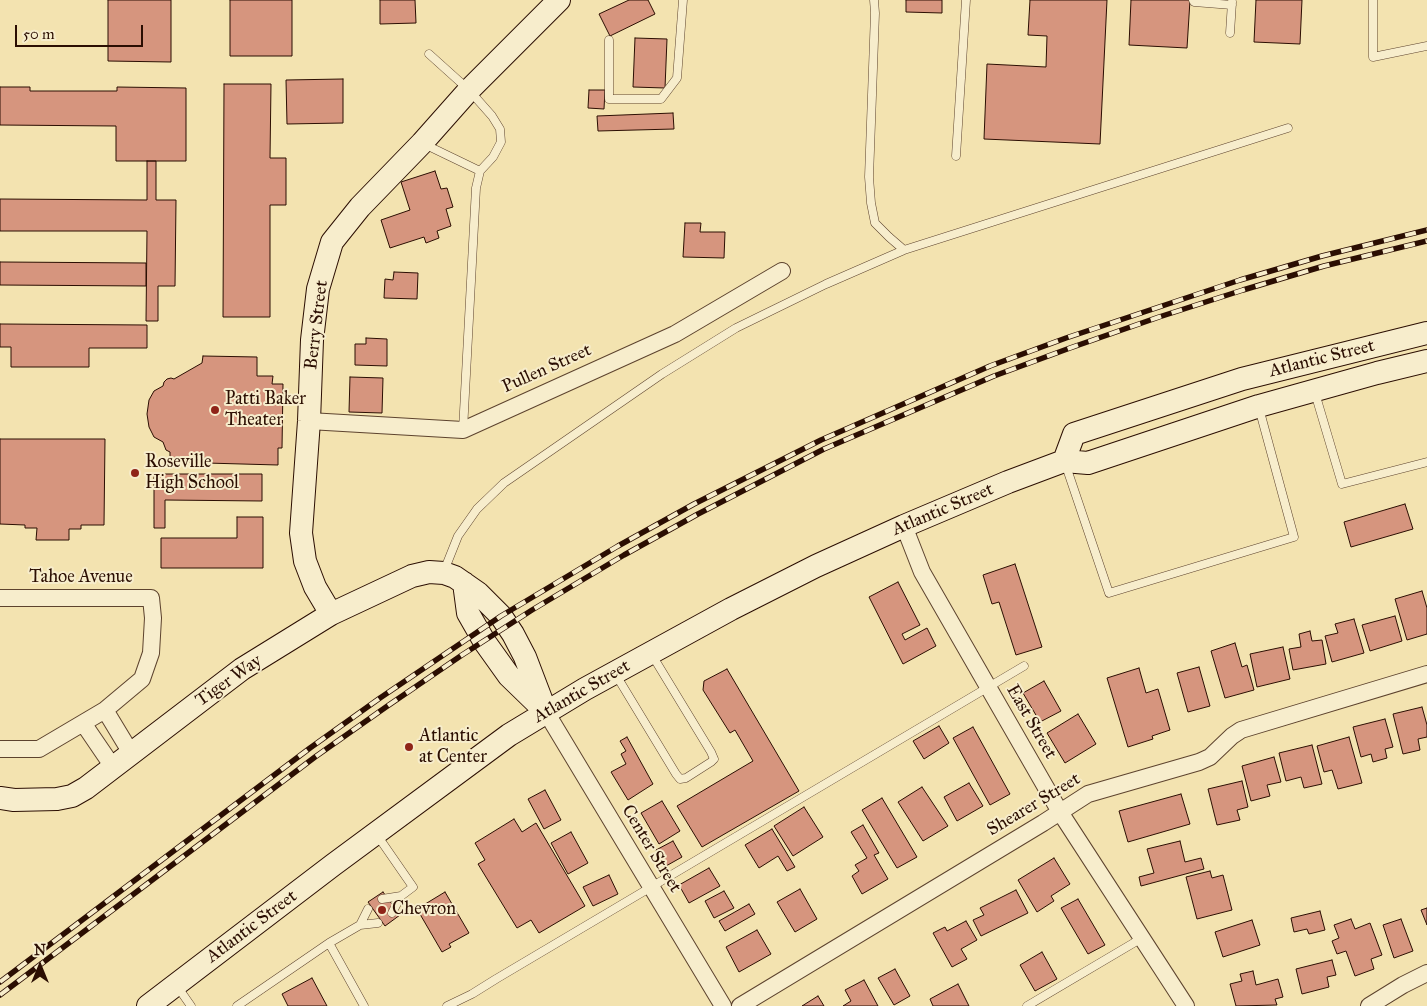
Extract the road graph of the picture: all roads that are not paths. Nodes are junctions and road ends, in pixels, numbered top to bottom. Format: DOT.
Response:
graph roads {
  1 [pos="558,0"];
  2 [pos="683,0"];
  3 [pos="874,0"];
  4 [pos="966,0"];
  5 [pos="1193,0"];
  6 [pos="1373,0"];
  7 [pos="1232,2"];
  8 [pos="1230,33"];
  9 [pos="609,40"];
  10 [pos="1427,46"];
  11 [pos="430,54"];
  12 [pos="468,90"];
  13 [pos="1288,128"];
  14 [pos="422,143"];
  15 [pos="956,156"];
  16 [pos="480,171"];
  17 [pos="904,250"];
  18 [pos="782,271"];
  19 [pos="1427,332"];
  20 [pos="1427,346"];
  21 [pos="1427,362"];
  22 [pos="1315,391"];
  23 [pos="1259,406"];
  24 [pos="309,421"];
  25 [pos="463,430"];
  26 [pos="1064,461"];
  27 [pos="1427,462"];
  28 [pos="904,526"];
  29 [pos="444,573"];
  30 [pos="0,598"];
  31 [pos="331,614"];
  32 [pos="651,653"];
  33 [pos="1024,666"];
  34 [pos="614,673"];
  35 [pos="1427,674"];
  36 [pos="988,687"];
  37 [pos="105,710"];
  38 [pos="546,712"];
  39 [pos="83,723"];
  40 [pos="0,748"];
  41 [pos="132,753"];
  42 [pos="114,767"];
  43 [pos="0,798"];
  44 [pos="1060,812"];
  45 [pos="376,833"];
  46 [pos="651,887"];
  47 [pos="401,896"];
  48 [pos="382,899"];
  49 [pos="368,909"];
  50 [pos="392,913"];
  51 [pos="378,923"];
  52 [pos="360,925"];
  53 [pos="1142,938"];
  54 [pos="329,943"];
  55 [pos="1427,973"];
  56 [pos="176,985"];
  57 [pos="148,1006"];
  58 [pos="191,1006"];
  59 [pos="237,1006"];
  60 [pos="364,1006"];
  61 [pos="447,1006"];
  62 [pos="723,1006"];
  63 [pos="740,1006"];
  64 [pos="1027,1006"];
  65 [pos="1186,1006"];
  66 [pos="1369,1006"];
  1 -- 12 [label="main road, Berry Street"];
  2 -- 9 [label="lane"];
  3 -- 17 [label="lane"];
  4 -- 15 [label="lane"];
  5 -- 7 [label="lane"];
  6 -- 10 [label="lane"];
  7 -- 8 [label="lane"];
  11 -- 12 [label="lane"];
  12 -- 14 [label="main road, Berry Street"];
  12 -- 16 [label="lane"];
  13 -- 17 [label="lane"];
  14 -- 16 [label="lane"];
  14 -- 24 [label="main road, Berry Street"];
  16 -- 25 [label="lane"];
  17 -- 29 [label="lane"];
  18 -- 25 [label="street, Pullen Street"];
  19 -- 26 [label="main road, Atlantic Street"];
  20 -- 23 [label="main road"];
  21 -- 22 [label="main road, Atlantic Street"];
  22 -- 23 [label="main road, Atlantic Street"];
  22 -- 27 [label="lane"];
  23 -- 26 [label="main road, Atlantic Street"];
  23 -- 26 [label="lane"];
  24 -- 25 [label="street, Pullen Street"];
  24 -- 31 [label="main road, Berry Street"];
  26 -- 28 [label="main road, Atlantic Street"];
  28 -- 32 [label="main road, Atlantic Street"];
  28 -- 36 [label="street, East Street"];
  29 -- 31 [label="main road, Tiger Way"];
  29 -- 38 [label="main road, Tiger Way"];
  30 -- 37 [label="street, Tahoe Avenue"];
  31 -- 41 [label="main road, Tiger Way"];
  32 -- 34 [label="main road, Atlantic Street"];
  32 -- 34 [label="lane"];
  33 -- 36 [label="lane"];
  34 -- 38 [label="main road, Atlantic Street"];
  35 -- 44 [label="street, Shearer Street"];
  36 -- 44 [label="street, East Street"];
  36 -- 46 [label="lane"];
  37 -- 39 [label="street, Tahoe Avenue"];
  37 -- 41 [label="street"];
  38 -- 45 [label="main road, Atlantic Street"];
  38 -- 46 [label="street, Center Street"];
  39 -- 40 [label="street, Tahoe Avenue"];
  39 -- 42 [label="street"];
  41 -- 42 [label="main road, Tiger Way"];
  42 -- 43 [label="main road, Tiger Way"];
  44 -- 53 [label="street, East Street"];
  44 -- 63 [label="street, Shearer Street"];
  45 -- 47 [label="lane"];
  45 -- 56 [label="main road, Atlantic Street"];
  46 -- 61 [label="lane"];
  46 -- 62 [label="street, Center Street"];
  47 -- 48 [label="lane"];
  47 -- 50 [label="lane"];
  49 -- 52 [label="lane"];
  51 -- 52 [label="lane"];
  52 -- 54 [label="lane"];
  53 -- 64 [label="lane"];
  53 -- 65 [label="street, East Street"];
  54 -- 59 [label="lane"];
  54 -- 60 [label="lane"];
  55 -- 66 [label="street"];
  56 -- 57 [label="main road, Atlantic Street"];
  56 -- 58 [label="lane"];
}
